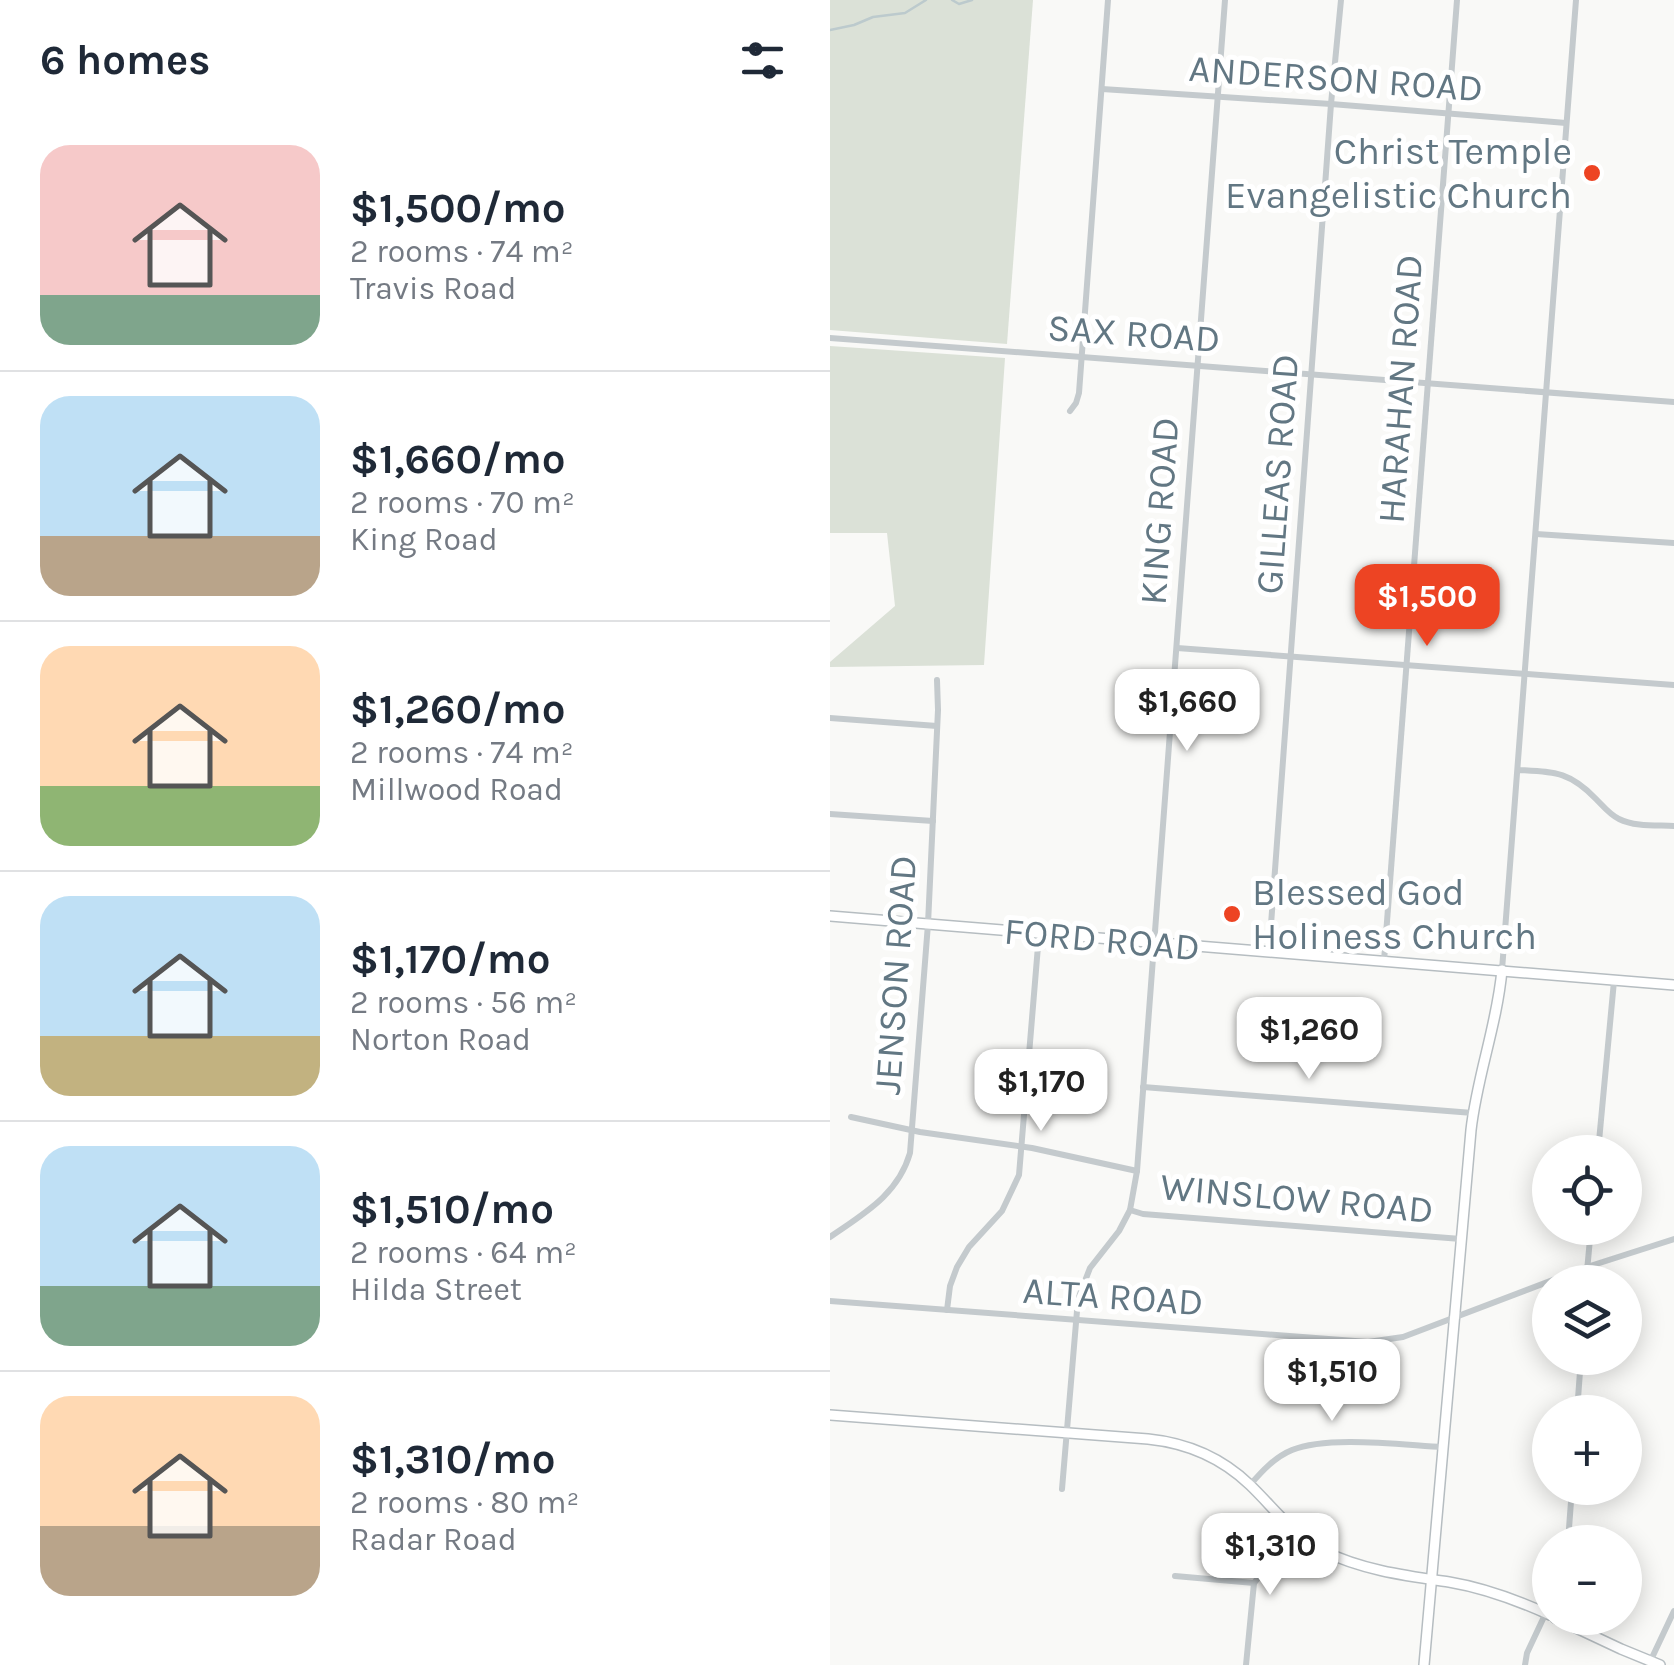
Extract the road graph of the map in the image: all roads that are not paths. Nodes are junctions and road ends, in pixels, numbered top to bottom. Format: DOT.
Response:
graph roads {
  1 [pos="1108,0"];
  2 [pos="1224,0"];
  3 [pos="1341,0"];
  4 [pos="1457,0"];
  5 [pos="1576,0"];
  6 [pos="1102,89"];
  7 [pos="1218,97"];
  8 [pos="1331,104"];
  9 [pos="1448,114"];
  10 [pos="1566,123"];
  11 [pos="830,338"];
  12 [pos="1081,357"];
  13 [pos="1198,365"];
  14 [pos="1312,373"];
  15 [pos="1428,382"];
  16 [pos="1546,391"];
  17 [pos="1674,402"];
  18 [pos="1070,410"];
  19 [pos="1536,534"];
  20 [pos="1674,544"];
  21 [pos="1177,648"];
  22 [pos="1291,657"];
  23 [pos="1407,665"];
  24 [pos="1526,674"];
  25 [pos="937,680"];
  26 [pos="1674,685"];
  27 [pos="830,718"];
  28 [pos="938,726"];
  29 [pos="1518,770"];
  30 [pos="830,814"];
  31 [pos="933,821"];
  32 [pos="1674,826"];
  33 [pos="830,916"];
  34 [pos="928,924"];
  35 [pos="1038,934"];
  36 [pos="1154,943"];
  37 [pos="1269,952"];
  38 [pos="1384,962"];
  39 [pos="1502,970"];
  40 [pos="1614,981"];
  41 [pos="1674,985"];
  42 [pos="1143,1087"];
  43 [pos="1473,1113"];
  44 [pos="850,1117"];
  45 [pos="912,1130"];
  46 [pos="1600,1135"];
  47 [pos="1022,1146"];
  48 [pos="1137,1172"];
  49 [pos="1130,1210"];
  50 [pos="830,1237"];
  51 [pos="1460,1239"];
  52 [pos="1674,1239"];
  53 [pos="1593,1265"];
  54 [pos="1532,1289"];
  55 [pos="830,1301"];
  56 [pos="947,1310"];
  57 [pos="1455,1319"];
  58 [pos="1076,1320"];
  59 [pos="830,1415"];
  60 [pos="1067,1433"];
  61 [pos="1443,1447"];
  62 [pos="1250,1485"];
  63 [pos="1062,1490"];
  64 [pos="1296,1532"];
  65 [pos="1175,1576"];
  66 [pos="1431,1580"];
  67 [pos="1254,1583"];
  68 [pos="1532,1605"];
  69 [pos="1674,1611"];
  70 [pos="1537,1635"];
  71 [pos="1596,1635"];
  72 [pos="1653,1664"];
  73 [pos="1246,1665"];
  74 [pos="1424,1665"];
  75 [pos="1525,1665"];
  1 -- 6 [label="street"];
  2 -- 7 [label="street, KING ROAD"];
  3 -- 8 [label="street, GILLEAS ROAD"];
  4 -- 9 [label="street, HARAHAN ROAD"];
  5 -- 10 [label="street"];
  6 -- 7 [label="street, ANDERSON ROAD"];
  6 -- 12 [label="street"];
  7 -- 8 [label="street, ANDERSON ROAD"];
  7 -- 13 [label="street, KING ROAD"];
  8 -- 9 [label="street, ANDERSON ROAD"];
  8 -- 14 [label="street, GILLEAS ROAD"];
  9 -- 10 [label="street, ANDERSON ROAD"];
  9 -- 15 [label="street, HARAHAN ROAD"];
  10 -- 16 [label="street"];
  11 -- 12 [label="street, SAX ROAD"];
  12 -- 13 [label="street, SAX ROAD"];
  12 -- 18 [label="street"];
  13 -- 14 [label="street, SAX ROAD"];
  13 -- 21 [label="street, KING ROAD"];
  14 -- 15 [label="street, SAX ROAD"];
  14 -- 22 [label="street, GILLEAS ROAD"];
  15 -- 16 [label="street, SAX ROAD"];
  15 -- 23 [label="street, HARAHAN ROAD"];
  16 -- 17 [label="street, SAX ROAD"];
  16 -- 19 [label="street"];
  19 -- 20 [label="street"];
  19 -- 24 [label="street"];
  21 -- 22 [label="street"];
  21 -- 36 [label="street, KING ROAD"];
  22 -- 23 [label="street"];
  22 -- 37 [label="street, GILLEAS ROAD"];
  23 -- 24 [label="street"];
  23 -- 38 [label="street, HARAHAN ROAD"];
  24 -- 26 [label="street"];
  24 -- 29 [label="street"];
  25 -- 28 [label="street, JENSON ROAD"];
  27 -- 28 [label="street"];
  28 -- 31 [label="street, JENSON ROAD"];
  29 -- 32 [label="street"];
  29 -- 39 [label="street"];
  30 -- 31 [label="street"];
  31 -- 34 [label="street, JENSON ROAD"];
  33 -- 34 [label="street, FORD ROAD"];
  34 -- 35 [label="street, FORD ROAD"];
  34 -- 45 [label="street, JENSON ROAD"];
  35 -- 36 [label="street, FORD ROAD"];
  35 -- 47 [label="street"];
  36 -- 37 [label="street, FORD ROAD"];
  36 -- 42 [label="street, KING ROAD"];
  37 -- 38 [label="street, FORD ROAD"];
  38 -- 39 [label="street, FORD ROAD"];
  39 -- 40 [label="street, FORD ROAD"];
  39 -- 43 [label="street"];
  40 -- 41 [label="street, FORD ROAD"];
  40 -- 46 [label="street"];
  42 -- 43 [label="street"];
  42 -- 48 [label="street, KING ROAD"];
  43 -- 51 [label="street"];
  44 -- 45 [label="street"];
  45 -- 47 [label="street"];
  45 -- 50 [label="street, JENSON ROAD"];
  47 -- 48 [label="street"];
  47 -- 56 [label="street"];
  48 -- 49 [label="street, KING ROAD"];
  49 -- 51 [label="street, WINSLOW ROAD"];
  49 -- 58 [label="street, KING ROAD"];
  51 -- 57 [label="street"];
  52 -- 53 [label="street, ALTA ROAD"];
  54 -- 57 [label="street, ALTA ROAD"];
  55 -- 56 [label="street, ALTA ROAD"];
  56 -- 58 [label="street, ALTA ROAD"];
  57 -- 58 [label="street, ALTA ROAD"];
  57 -- 61 [label="street"];
  58 -- 60 [label="street, KING ROAD"];
  59 -- 60 [label="street"];
  60 -- 62 [label="street"];
  60 -- 63 [label="street, KING ROAD"];
  61 -- 62 [label="street"];
  61 -- 66 [label="street"];
  62 -- 64 [label="street"];
  64 -- 66 [label="street"];
  64 -- 67 [label="street"];
  65 -- 67 [label="street"];
  66 -- 68 [label="street"];
  66 -- 74 [label="street"];
  67 -- 73 [label="street"];
  69 -- 72 [label="street"];
  70 -- 75 [label="street"];
  71 -- 72 [label="street"];
}
